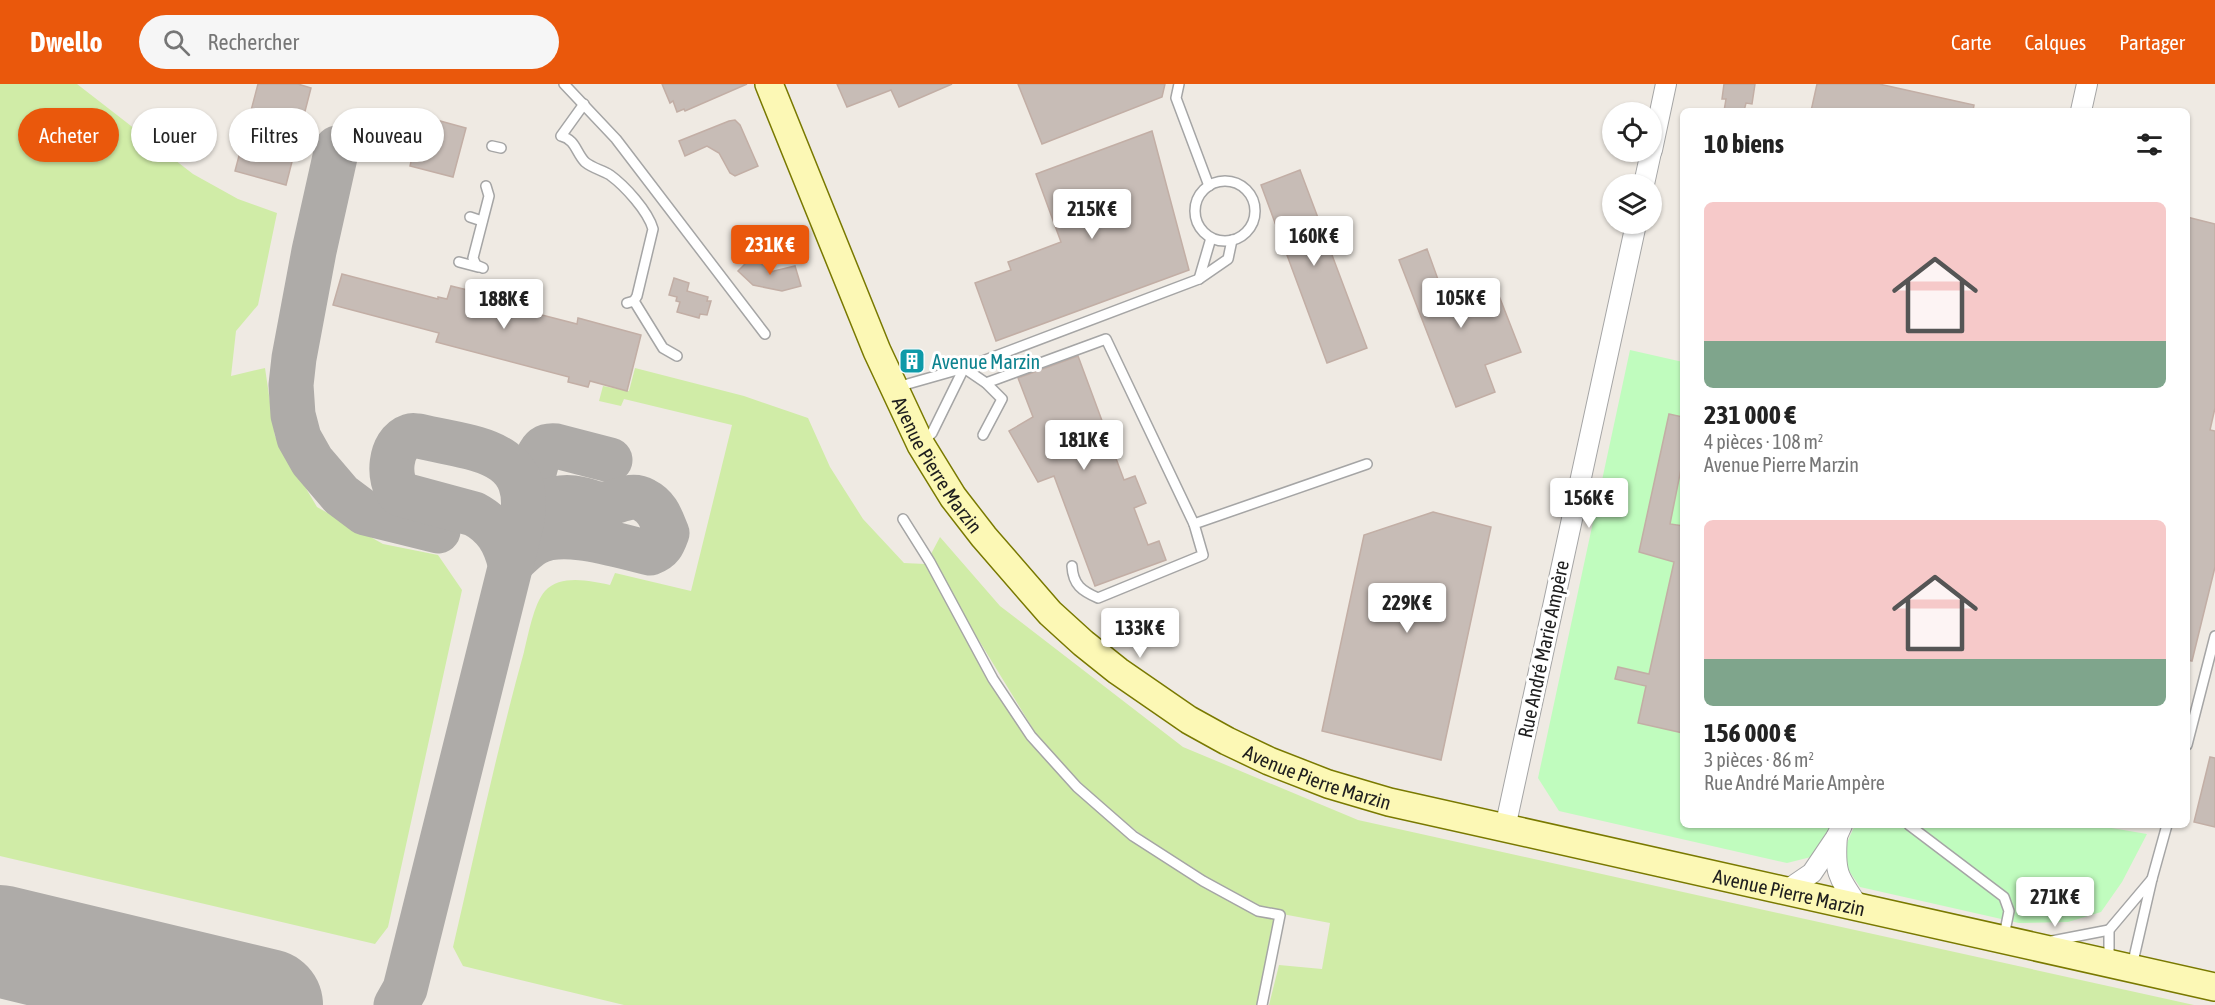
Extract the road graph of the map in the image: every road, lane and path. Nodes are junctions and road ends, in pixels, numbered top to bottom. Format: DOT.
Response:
graph roads {
  1 [pos="564,84"];
  2 [pos="769,84"];
  3 [pos="1179,84"];
  4 [pos="1666,84"];
  5 [pos="2087,84"];
  6 [pos="1662,102"];
  7 [pos="584,104"];
  8 [pos="2082,108"];
  9 [pos="1209,186"];
  10 [pos="493,187"];
  11 [pos="470,218"];
  12 [pos="482,224"];
  13 [pos="493,229"];
  14 [pos="1634,234"];
  15 [pos="1211,238"];
  16 [pos="1232,240"];
  17 [pos="459,262"];
  18 [pos="1199,279"];
  19 [pos="765,334"];
  20 [pos="677,357"];
  21 [pos="964,368"];
  22 [pos="986,383"];
  23 [pos="894,388"];
  24 [pos="982,435"];
  25 [pos="921,445"];
  26 [pos="1367,464"];
  27 [pos="903,519"];
  28 [pos="1194,524"];
  29 [pos="1072,566"];
  30 [pos="2215,636"];
  31 [pos="2190,734"];
  32 [pos="1505,828"];
  33 [pos="1913,828"];
  34 [pos="2166,828"];
  35 [pos="1839,831"];
  36 [pos="2152,879"];
  37 [pos="1787,890"];
  38 [pos="1859,907"];
  39 [pos="2109,930"];
  40 [pos="2016,942"];
  41 [pos="2119,966"];
  42 [pos="2215,987"];
  43 [pos="1262,1005"];
  1 -- 7 [label="lane"];
  2 -- 23 [label="main road, Avenue Pierre Marzin"];
  3 -- 9 [label="lane"];
  4 -- 6 [label="street"];
  5 -- 8 [label="street"];
  7 -- 19 [label="lane"];
  7 -- 20 [label="lane"];
  9 -- 15 [label="lane"];
  9 -- 16 [label="lane"];
  10 -- 12 [label="lane"];
  11 -- 12 [label="lane"];
  12 -- 13 [label="lane"];
  12 -- 17 [label="lane"];
  14 -- 32 [label="street, Rue André Marie Ampère"];
  15 -- 16 [label="lane"];
  15 -- 18 [label="lane"];
  16 -- 18 [label="lane"];
  18 -- 21 [label="lane"];
  21 -- 22 [label="lane"];
  21 -- 23 [label="lane"];
  21 -- 25 [label="lane"];
  22 -- 24 [label="lane"];
  22 -- 28 [label="lane"];
  23 -- 25 [label="main road, Avenue Pierre Marzin"];
  25 -- 32 [label="main road, Avenue Pierre Marzin"];
  26 -- 28 [label="lane"];
  27 -- 43 [label="lane"];
  28 -- 29 [label="lane"];
  30 -- 31 [label="lane"];
  32 -- 37 [label="main road, Avenue Pierre Marzin"];
  33 -- 40 [label="lane"];
  34 -- 36 [label="lane"];
  35 -- 37 [label="street"];
  35 -- 38 [label="street"];
  36 -- 39 [label="lane"];
  36 -- 41 [label="lane"];
  37 -- 38 [label="main road, Avenue Pierre Marzin"];
  38 -- 40 [label="main road, Avenue Pierre Marzin"];
  39 -- 40 [label="lane"];
  39 -- 41 [label="lane"];
  40 -- 41 [label="main road, Avenue Pierre Marzin"];
  41 -- 42 [label="main road, Avenue Pierre Marzin"];
}
